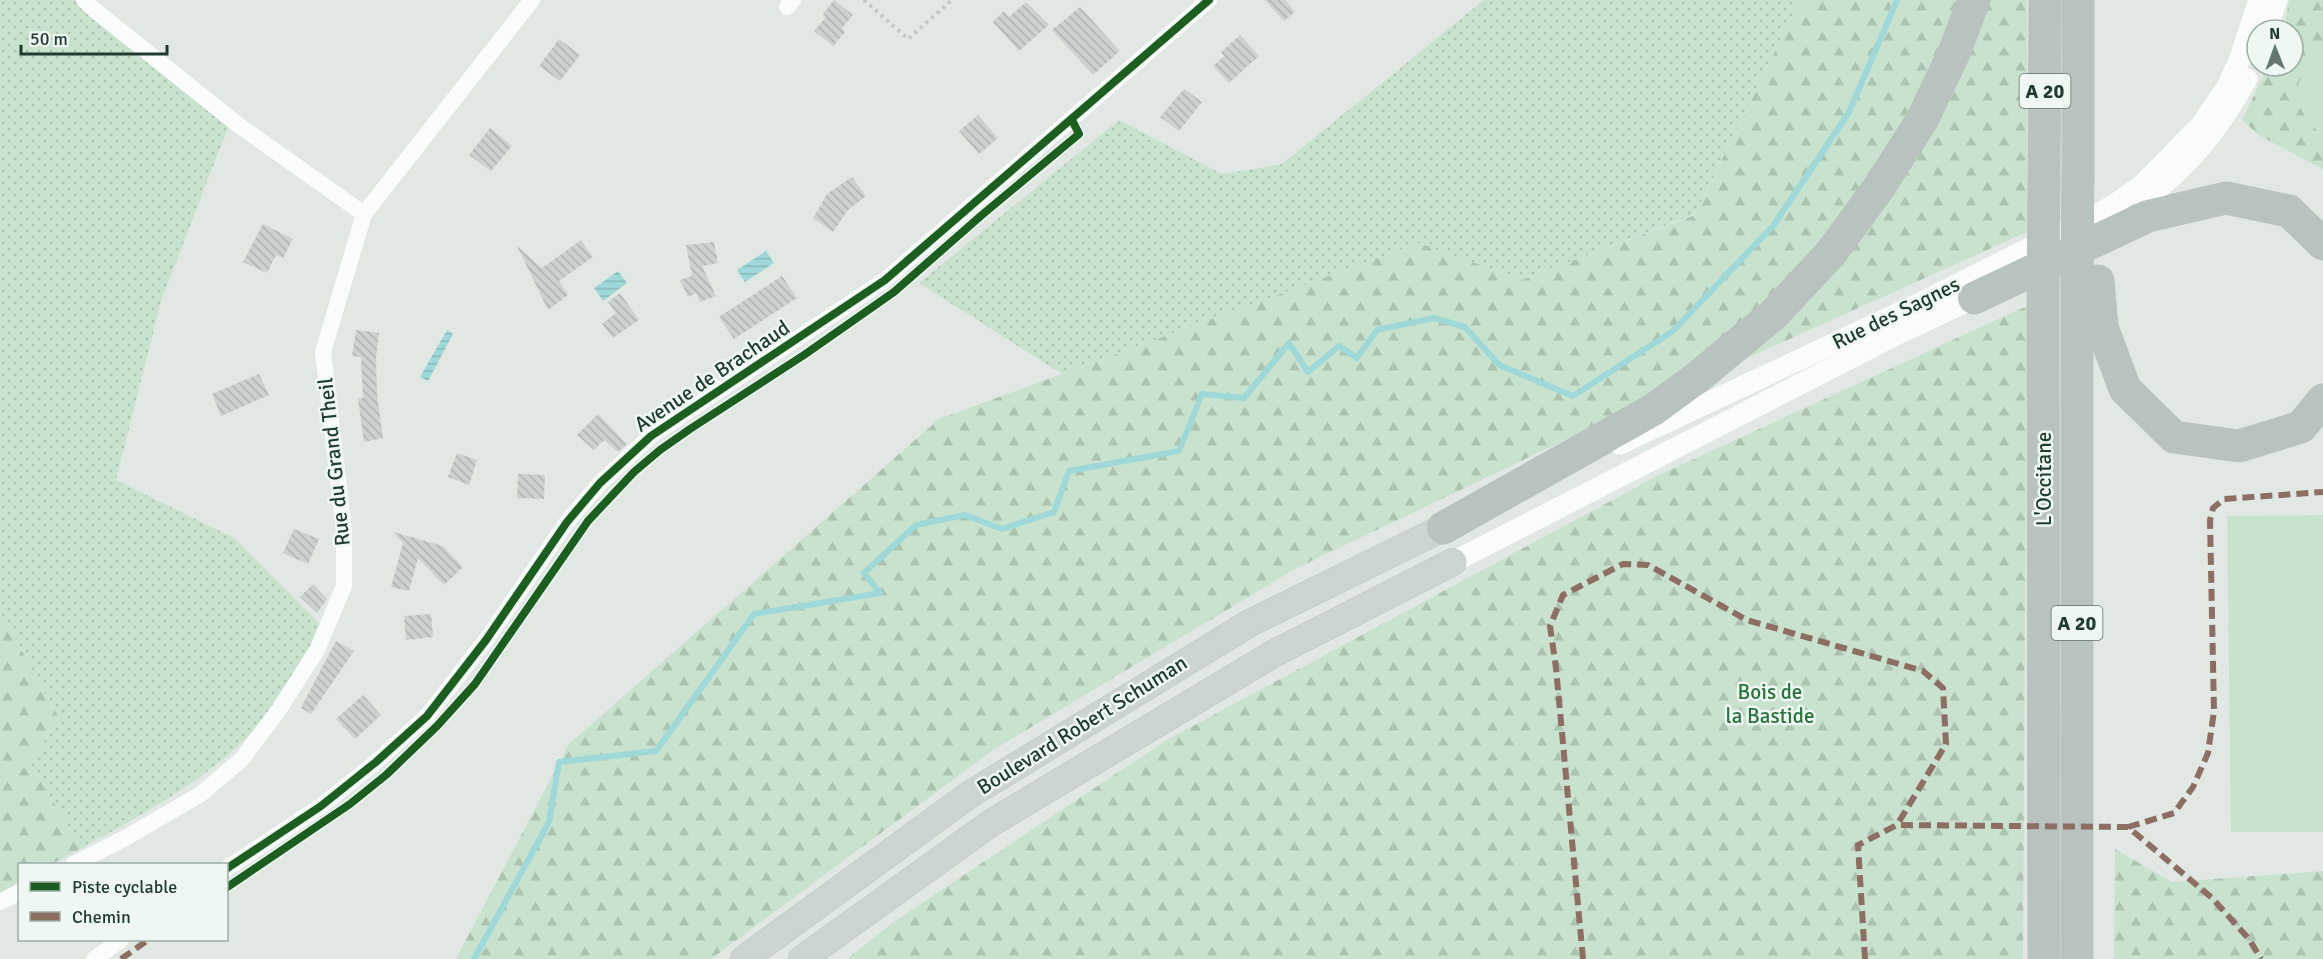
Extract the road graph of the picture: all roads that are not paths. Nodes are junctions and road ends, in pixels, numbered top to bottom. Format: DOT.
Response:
graph roads {
  1 [pos="84,0"];
  2 [pos="531,0"];
  3 [pos="1209,0"];
  4 [pos="1974,0"];
  5 [pos="2045,0"];
  6 [pos="2078,0"];
  7 [pos="2259,0"];
  8 [pos="2277,0"];
  9 [pos="2270,18"];
  10 [pos="2248,78"];
  11 [pos="364,214"];
  12 [pos="2323,244"];
  13 [pos="2088,284"];
  14 [pos="1974,298"];
  15 [pos="2323,400"];
  16 [pos="1443,528"];
  17 [pos="1453,562"];
  18 [pos="76,863"];
  19 [pos="228,868"];
  20 [pos="18,893"];
  21 [pos="0,902"];
  22 [pos="118,941"];
  23 [pos="94,959"];
  24 [pos="744,959"];
  25 [pos="802,959"];
  26 [pos="2044,959"];
  27 [pos="2078,959"];
  1 -- 11 [label="street"];
  2 -- 11 [label="street, Rue du Grand Theil"];
  3 -- 19 [label="street, Avenue de Brachaud"];
  4 -- 16 [label="highway"];
  5 -- 26 [label="highway, L'Occitane / A 20, bridge"];
  6 -- 13 [label="highway, L'Occitane / A 20, bridge"];
  7 -- 16 [label="street, Rue des Sagnes"];
  8 -- 9 [label="street"];
  10 -- 14 [label="street, Rue des Sagnes"];
  11 -- 18 [label="street, Rue du Grand Theil"];
  12 -- 14 [label="highway"];
  13 -- 15 [label="highway"];
  13 -- 27 [label="highway, L'Occitane / A 20"];
  14 -- 17 [label="street, Rue des Sagnes"];
  16 -- 24 [label="main road, Boulevard Robert Schuman"];
  17 -- 25 [label="main road, Boulevard Robert Schuman"];
  20 -- 21 [label="street"];
  22 -- 23 [label="street"];
}
